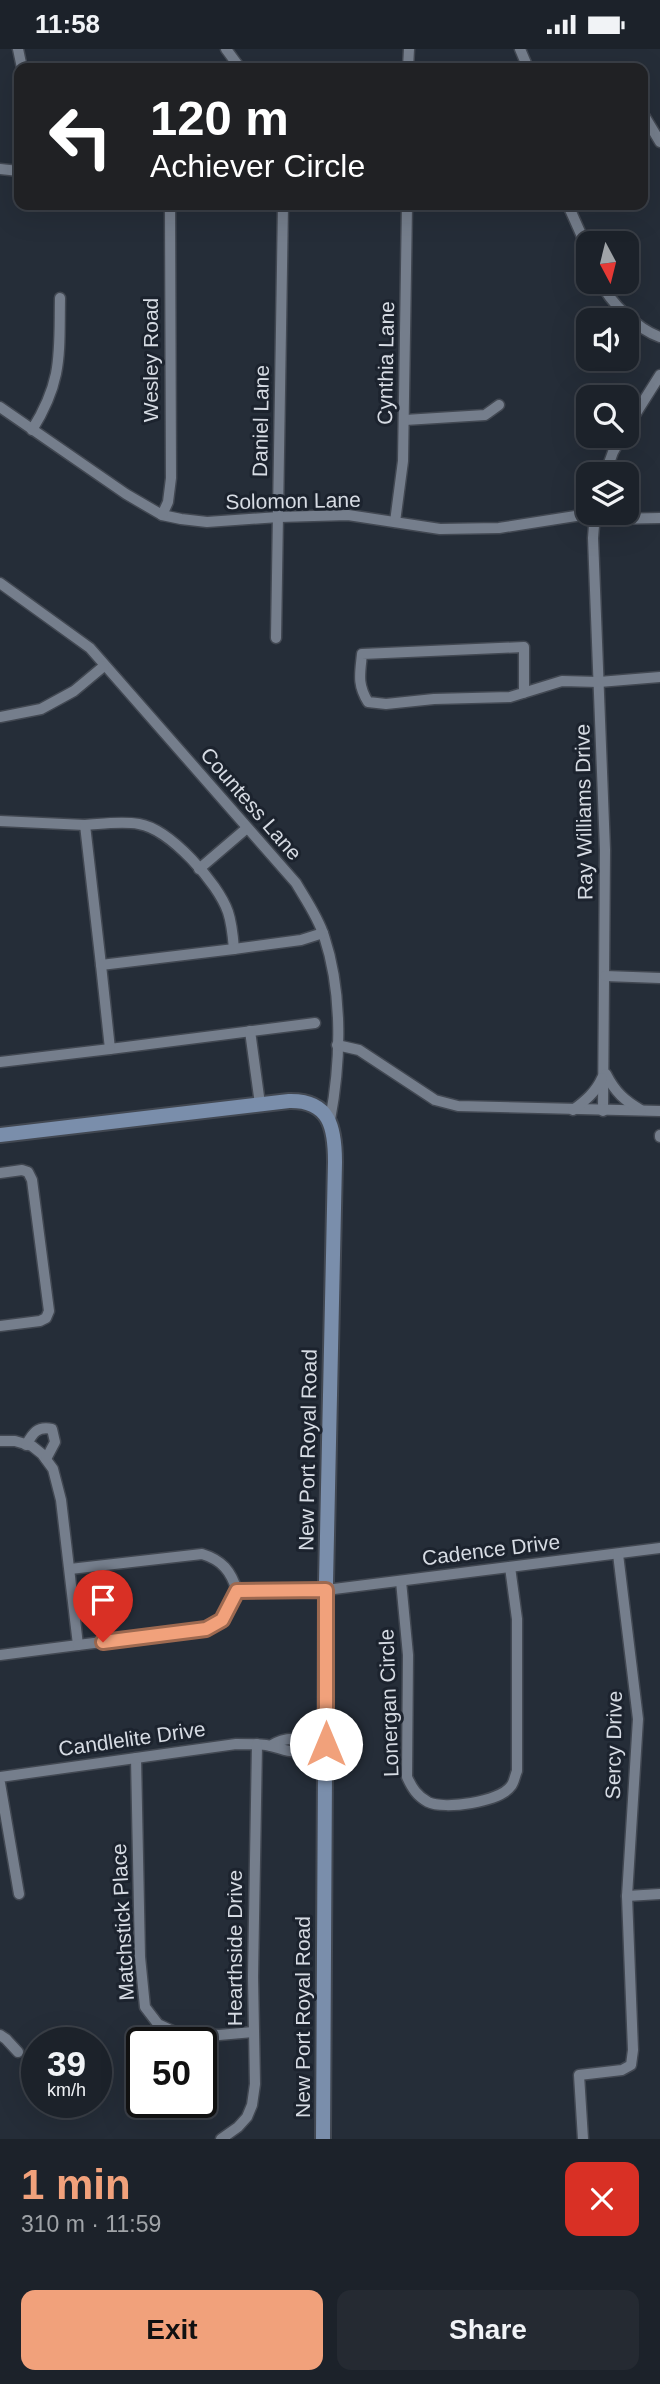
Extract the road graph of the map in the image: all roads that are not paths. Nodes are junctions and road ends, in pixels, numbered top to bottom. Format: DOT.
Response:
graph roads {
  1 [pos="648,122"];
  2 [pos="660,142"];
  3 [pos="170,210"];
  4 [pos="283,210"];
  5 [pos="407,210"];
  6 [pos="570,210"];
  7 [pos="580,231"];
  8 [pos="606,294"];
  9 [pos="60,298"];
  10 [pos="660,337"];
  11 [pos="660,375"];
  12 [pos="499,405"];
  13 [pos="0,407"];
  14 [pos="639,408"];
  15 [pos="405,420"];
  16 [pos="33,431"];
  17 [pos="162,515"];
  18 [pos="576,516"];
  19 [pos="279,517"];
  20 [pos="639,518"];
  21 [pos="660,518"];
  22 [pos="395,521"];
  23 [pos="594,525"];
  24 [pos="0,583"];
  25 [pos="276,638"];
  26 [pos="104,666"];
  27 [pos="660,677"];
  28 [pos="599,682"];
  29 [pos="524,693"];
  30 [pos="0,717"];
  31 [pos="5,821"];
  32 [pos="85,825"];
  33 [pos="247,828"];
  34 [pos="0,829"];
  35 [pos="200,869"];
  36 [pos="323,933"];
  37 [pos="234,949"];
  38 [pos="101,965"];
  39 [pos="606,976"];
  40 [pos="660,978"];
  41 [pos="315,1023"];
  42 [pos="250,1031"];
  43 [pos="337,1045"];
  44 [pos="110,1049"];
  45 [pos="0,1062"];
  46 [pos="605,1071"];
  47 [pos="260,1104"];
  48 [pos="572,1110"];
  49 [pos="604,1111"];
  50 [pos="644,1111"];
  51 [pos="660,1111"];
  52 [pos="330,1120"];
  53 [pos="0,1135"];
  54 [pos="0,1173"];
  55 [pos="0,1326"];
  56 [pos="0,1441"];
  57 [pos="26,1445"];
  58 [pos="46,1459"];
  59 [pos="660,1548"];
  60 [pos="618,1554"];
  61 [pos="510,1567"];
  62 [pos="70,1569"];
  63 [pos="401,1581"];
  64 [pos="326,1590"];
  65 [pos="237,1591"];
  66 [pos="78,1645"];
  67 [pos="0,1655"];
  68 [pos="257,1744"];
  69 [pos="321,1744"];
  70 [pos="136,1758"];
  71 [pos="0,1777"];
  72 [pos="0,1783"];
  73 [pos="19,1894"];
  74 [pos="660,1894"];
  75 [pos="627,1896"];
  76 [pos="253,2032"];
  77 [pos="0,2035"];
  78 [pos="18,2052"];
  79 [pos="221,2139"];
  80 [pos="323,2139"];
  81 [pos="583,2139"];
  1 -- 2 [label="street"];
  3 -- 17 [label="street, Wesley Road"];
  4 -- 19 [label="street, Daniel Lane"];
  5 -- 15 [label="street, Cynthia Lane"];
  6 -- 7 [label="street"];
  8 -- 10 [label="street"];
  9 -- 16 [label="street"];
  11 -- 14 [label="street"];
  12 -- 15 [label="street"];
  13 -- 16 [label="street, Solomon Lane"];
  15 -- 22 [label="street, Cynthia Lane"];
  16 -- 17 [label="street, Solomon Lane"];
  17 -- 19 [label="street, Solomon Lane"];
  18 -- 22 [label="street, Solomon Lane"];
  19 -- 22 [label="street, Solomon Lane"];
  19 -- 25 [label="street, Daniel Lane"];
  20 -- 21 [label="street, Solomon Lane"];
  23 -- 28 [label="street, Ray Williams Drive"];
  24 -- 26 [label="street, Countess Lane"];
  26 -- 30 [label="street"];
  26 -- 33 [label="street, Countess Lane"];
  27 -- 28 [label="street"];
  28 -- 29 [label="street"];
  28 -- 39 [label="street, Ray Williams Drive"];
  29 -- 29 [label="street"];
  31 -- 32 [label="street"];
  31 -- 34 [label="street"];
  32 -- 35 [label="street"];
  32 -- 38 [label="street"];
  33 -- 35 [label="street"];
  33 -- 36 [label="street, Countess Lane"];
  35 -- 37 [label="street"];
  36 -- 37 [label="street"];
  36 -- 43 [label="street, Countess Lane"];
  37 -- 38 [label="street"];
  38 -- 44 [label="street"];
  39 -- 40 [label="street"];
  39 -- 46 [label="street, Ray Williams Drive"];
  41 -- 42 [label="street"];
  42 -- 44 [label="street"];
  42 -- 47 [label="street"];
  43 -- 48 [label="street"];
  43 -- 52 [label="street, Countess Lane"];
  44 -- 45 [label="street"];
  46 -- 48 [label="street"];
  46 -- 49 [label="street, Ray Williams Drive"];
  46 -- 50 [label="street"];
  47 -- 52 [label="main road"];
  47 -- 53 [label="main road"];
  48 -- 49 [label="street"];
  49 -- 50 [label="street"];
  50 -- 51 [label="street"];
  52 -- 64 [label="main road, New Port Royal Road"];
  54 -- 55 [label="street"];
  56 -- 57 [label="street"];
  57 -- 58 [label="street"];
  57 -- 58 [label="street"];
  58 -- 62 [label="street"];
  59 -- 60 [label="street, Cadence Drive"];
  60 -- 61 [label="street, Cadence Drive"];
  60 -- 75 [label="street, Sercy Drive"];
  61 -- 63 [label="street, Cadence Drive"];
  61 -- 63 [label="street, Lonergan Circle"];
  62 -- 65 [label="street"];
  62 -- 66 [label="street"];
  63 -- 64 [label="street, Cadence Drive"];
  64 -- 65 [label="street, Cadence Drive"];
  64 -- 69 [label="main road, New Port Royal Road"];
  65 -- 66 [label="street"];
  66 -- 67 [label="street"];
  68 -- 69 [label="street, Candlelite Drive"];
  68 -- 70 [label="street, Candlelite Drive"];
  68 -- 76 [label="street, Hearthside Drive"];
  69 -- 80 [label="main road, New Port Royal Road"];
  70 -- 71 [label="street, Candlelite Drive"];
  70 -- 76 [label="street, Matchstick Place"];
  72 -- 73 [label="street"];
  74 -- 75 [label="street"];
  75 -- 81 [label="street, Sercy Drive"];
  76 -- 79 [label="street, Hearthside Drive"];
  77 -- 78 [label="street"];
}
